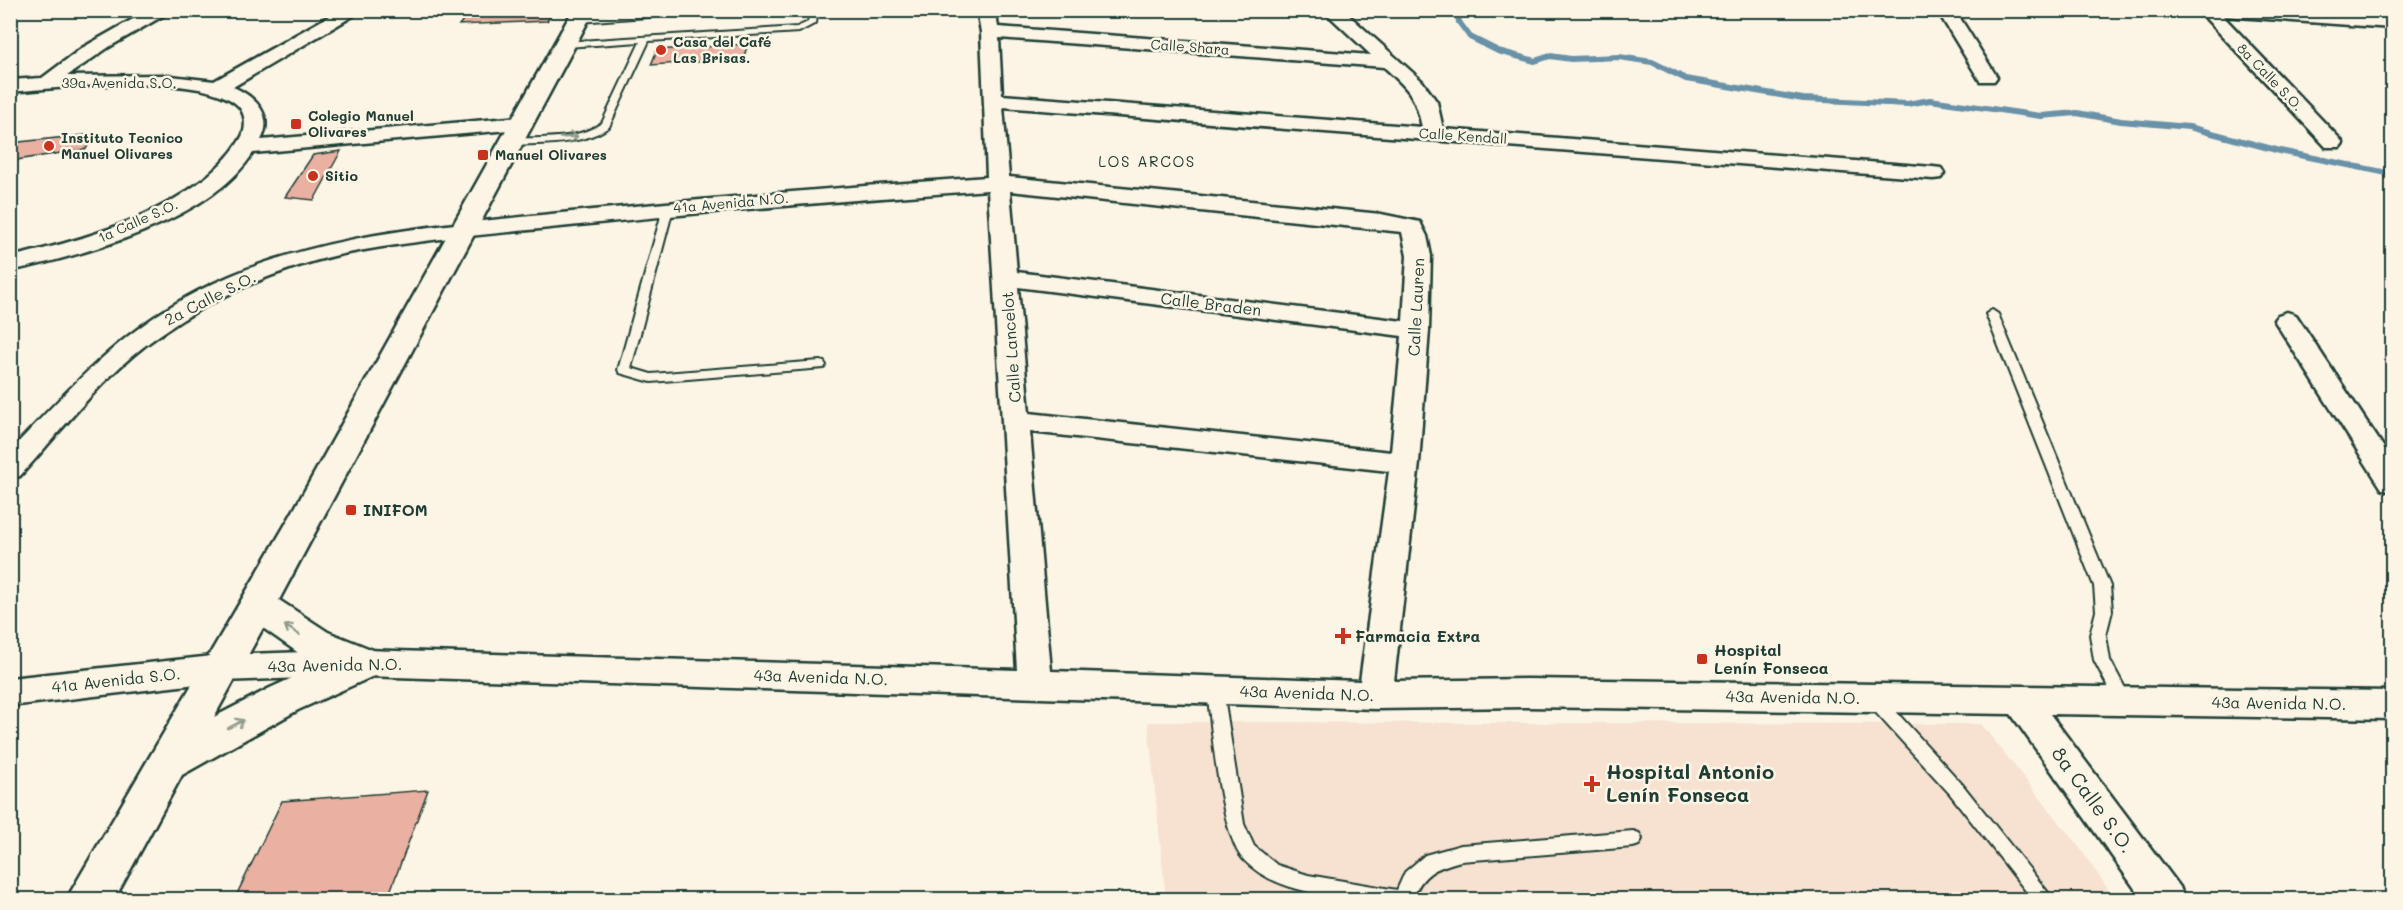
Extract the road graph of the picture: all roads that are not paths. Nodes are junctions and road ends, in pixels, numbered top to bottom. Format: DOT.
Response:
graph roads {
  1 [pos="164,10"];
  2 [pos="354,10"];
  3 [pos="661,10"];
  4 [pos="814,10"];
  5 [pos="1332,10"];
  6 [pos="1946,10"];
  7 [pos="2207,10"];
  8 [pos="988,21"];
  9 [pos="2392,22"];
  10 [pos="576,24"];
  11 [pos="646,39"];
  12 [pos="1390,62"];
  13 [pos="1987,76"];
  14 [pos="47,84"];
  15 [pos="10,86"];
  16 [pos="218,87"];
  17 [pos="992,100"];
  18 [pos="516,132"];
  19 [pos="1434,133"];
  20 [pos="2333,143"];
  21 [pos="249,147"];
  22 [pos="1933,173"];
  23 [pos="998,183"];
  24 [pos="668,209"];
  25 [pos="464,230"];
  26 [pos="10,264"];
  27 [pos="1006,278"];
  28 [pos="1992,314"];
  29 [pos="2287,320"];
  30 [pos="1416,330"];
  31 [pos="820,366"];
  32 [pos="1016,421"];
  33 [pos="1404,463"];
  34 [pos="10,469"];
  35 [pos="2392,482"];
  36 [pos="258,605"];
  37 [pos="364,663"];
  38 [pos="222,668"];
  39 [pos="1035,684"];
  40 [pos="1215,690"];
  41 [pos="10,692"];
  42 [pos="1375,695"];
  43 [pos="1873,698"];
  44 [pos="2020,700"];
  45 [pos="2124,701"];
  46 [pos="2392,705"];
  47 [pos="167,763"];
  48 [pos="1633,839"];
  49 [pos="1402,899"];
  50 [pos="89,900"];
  51 [pos="2045,900"];
  52 [pos="2166,900"];
  1 -- 14 [label="street"];
  2 -- 16 [label="street"];
  3 -- 10 [label="lane"];
  4 -- 11 [label="lane"];
  5 -- 12 [label="street"];
  6 -- 13 [label="street"];
  7 -- 9 [label="street"];
  7 -- 20 [label="street, 8a Calle S.O."];
  8 -- 12 [label="street, Calle Shara"];
  8 -- 17 [label="street, Calle Lancelot"];
  10 -- 11 [label="lane"];
  10 -- 18 [label="main road"];
  18 -- 11 [label="lane, one-way"];
  12 -- 19 [label="street"];
  14 -- 15 [label="street, 39a Avenida S.O."];
  14 -- 16 [label="street, 39a Avenida S.O."];
  16 -- 21 [label="street, 39a Avenida S.O."];
  17 -- 19 [label="street, Calle Kendall"];
  17 -- 23 [label="street, Calle Lancelot"];
  18 -- 21 [label="street"];
  18 -- 25 [label="main road"];
  19 -- 22 [label="street, Calle Kendall"];
  21 -- 26 [label="street, 1a Calle S.O."];
  23 -- 24 [label="street, 41a Avenida N.O."];
  23 -- 27 [label="street, Calle Lancelot"];
  23 -- 30 [label="street, Calle Lauren"];
  24 -- 25 [label="street, 41a Avenida N.O."];
  24 -- 31 [label="lane"];
  25 -- 34 [label="street, 2a Calle S.O."];
  25 -- 36 [label="main road"];
  27 -- 30 [label="street, Calle Braden"];
  27 -- 32 [label="street, Calle Lancelot"];
  28 -- 45 [label="lane"];
  29 -- 35 [label="street"];
  30 -- 33 [label="street, Calle Lauren"];
  32 -- 33 [label="street"];
  32 -- 39 [label="street, Calle Lancelot"];
  33 -- 42 [label="street, Calle Lauren"];
  37 -- 36 [label="main road, one-way"];
  36 -- 38 [label="main road"];
  37 -- 38 [label="street, 43a Avenida N.O."];
  37 -- 39 [label="street, 43a Avenida N.O."];
  47 -- 37 [label="main road, one-way"];
  38 -- 41 [label="street, 41a Avenida S.O."];
  38 -- 47 [label="main road"];
  39 -- 40 [label="street, 43a Avenida N.O."];
  40 -- 42 [label="street, 43a Avenida N.O."];
  40 -- 49 [label="lane"];
  42 -- 43 [label="street, 43a Avenida N.O."];
  43 -- 44 [label="street, 43a Avenida N.O."];
  43 -- 51 [label="lane"];
  44 -- 45 [label="street, 43a Avenida N.O."];
  44 -- 52 [label="street, 8a Calle S.O."];
  45 -- 46 [label="street, 43a Avenida N.O."];
  47 -- 50 [label="main road"];
  48 -- 49 [label="lane"];
}
